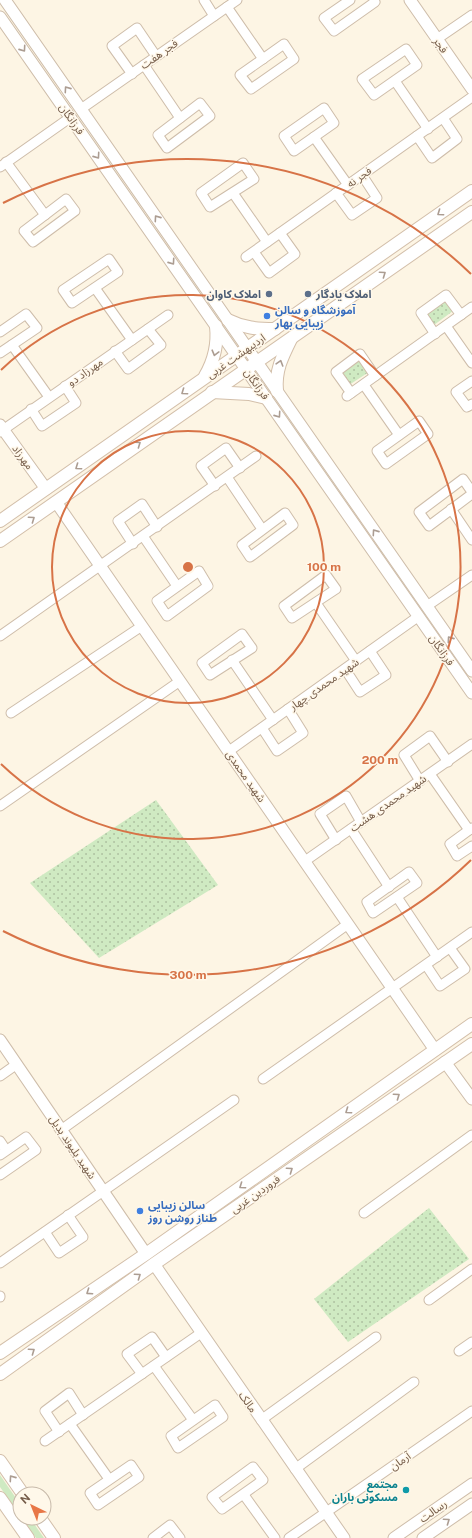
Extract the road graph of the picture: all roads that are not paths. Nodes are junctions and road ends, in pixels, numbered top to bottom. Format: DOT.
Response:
graph roads {
  1 [pos="5,0"];
  2 [pos="204,0"];
  3 [pos="237,0"];
  4 [pos="374,0"];
  5 [pos="410,0"];
  6 [pos="344,2"];
  7 [pos="227,7"];
  8 [pos="472,15"];
  9 [pos="214,16"];
  10 [pos="0,18"];
  11 [pos="436,38"];
  12 [pos="156,56"];
  13 [pos="263,59"];
  14 [pos="144,65"];
  15 [pos="132,74"];
  16 [pos="395,81"];
  17 [pos="472,89"];
  18 [pos="472,98"];
  19 [pos="81,109"];
  20 [pos="71,117"];
  21 [pos="180,118"];
  22 [pos="443,118"];
  23 [pos="428,129"];
  24 [pos="417,136"];
  25 [pos="314,137"];
  26 [pos="3,165"];
  27 [pos="362,175"];
  28 [pos="348,185"];
  29 [pos="472,191"];
  30 [pos="233,193"];
  31 [pos="336,193"];
  32 [pos="472,212"];
  33 [pos="45,215"];
  34 [pos="280,233"];
  35 [pos="267,242"];
  36 [pos="95,288"];
  37 [pos="472,307"];
  38 [pos="168,315"];
  39 [pos="461,315"];
  40 [pos="228,320"];
  41 [pos="216,326"];
  42 [pos="446,326"];
  43 [pos="148,329"];
  44 [pos="275,329"];
  45 [pos="0,332"];
  46 [pos="435,334"];
  47 [pos="292,337"];
  48 [pos="132,340"];
  49 [pos="12,345"];
  50 [pos="247,348"];
  51 [pos="116,351"];
  52 [pos="0,353"];
  53 [pos="236,355"];
  54 [pos="257,362"];
  55 [pos="472,363"];
  56 [pos="246,369"];
  57 [pos="375,376"];
  58 [pos="204,378"];
  59 [pos="472,381"];
  60 [pos="364,385"];
  61 [pos="65,386"];
  62 [pos="277,391"];
  63 [pos="212,392"];
  64 [pos="49,397"];
  65 [pos="266,398"];
  66 [pos="472,404"];
  67 [pos="31,409"];
  68 [pos="1,429"];
  69 [pos="399,435"];
  70 [pos="256,456"];
  71 [pos="240,468"];
  72 [pos="227,477"];
  73 [pos="215,486"];
  74 [pos="46,489"];
  75 [pos="472,493"];
  76 [pos="56,502"];
  77 [pos="451,509"];
  78 [pos="0,522"];
  79 [pos="157,527"];
  80 [pos="262,529"];
  81 [pos="143,536"];
  82 [pos="472,540"];
  83 [pos="0,541"];
  84 [pos="133,544"];
  85 [pos="101,566"];
  86 [pos="472,575"];
  87 [pos="177,586"];
  88 [pos="316,603"];
  89 [pos="427,606"];
  90 [pos="419,616"];
  91 [pos="142,626"];
  92 [pos="0,636"];
  93 [pos="370,651"];
  94 [pos="232,660"];
  95 [pos="356,661"];
  96 [pos="345,669"];
  97 [pos="472,671"];
  98 [pos="180,681"];
  99 [pos="472,693"];
  100 [pos="288,710"];
  101 [pos="11,713"];
  102 [pos="273,720"];
  103 [pos="262,728"];
  104 [pos="472,744"];
  105 [pos="229,752"];
  106 [pos="448,762"];
  107 [pos="430,774"];
  108 [pos="420,781"];
  109 [pos="0,806"];
  110 [pos="361,822"];
  111 [pos="351,829"];
  112 [pos="471,829"];
  113 [pos="336,840"];
  114 [pos="472,846"];
  115 [pos="305,861"];
  116 [pos="389,887"];
  117 [pos="397,897"];
  118 [pos="348,924"];
  119 [pos="472,932"];
  120 [pos="450,948"];
  121 [pos="437,957"];
  122 [pos="426,965"];
  123 [pos="392,989"];
  124 [pos="472,1024"];
  125 [pos="0,1040"];
  126 [pos="472,1044"];
  127 [pos="435,1050"];
  128 [pos="445,1062"];
  129 [pos="16,1064"];
  130 [pos="0,1076"];
  131 [pos="262,1079"];
  132 [pos="472,1099"];
  133 [pos="234,1100"];
  134 [pos="61,1130"];
  135 [pos="472,1136"];
  136 [pos="0,1141"];
  137 [pos="3,1152"];
  138 [pos="0,1175"];
  139 [pos="103,1191"];
  140 [pos="364,1212"];
  141 [pos="68,1215"];
  142 [pos="44,1232"];
  143 [pos="146,1254"];
  144 [pos="0,1263"];
  145 [pos="154,1264"];
  146 [pos="472,1269"];
  147 [pos="429,1300"];
  148 [pos="200,1333"];
  149 [pos="376,1337"];
  150 [pos="472,1342"];
  151 [pos="459,1351"];
  152 [pos="0,1353"];
  153 [pos="166,1357"];
  154 [pos="154,1366"];
  155 [pos="0,1374"];
  156 [pos="142,1374"];
  157 [pos="414,1382"];
  158 [pos="472,1411"];
  159 [pos="84,1415"];
  160 [pos="193,1420"];
  161 [pos="261,1420"];
  162 [pos="70,1424"];
  163 [pos="59,1432"];
  164 [pos="45,1441"];
  165 [pos="0,1461"];
  166 [pos="295,1468"];
  167 [pos="109,1479"];
  168 [pos="472,1484"];
  169 [pos="17,1486"];
  170 [pos="244,1495"];
  171 [pos="0,1498"];
  172 [pos="472,1504"];
  173 [pos="326,1512"];
  174 [pos="46,1526"];
  175 [pos="28,1538"];
  176 [pos="54,1538"];
  177 [pos="153,1538"];
  178 [pos="180,1538"];
  179 [pos="275,1538"];
  180 [pos="289,1538"];
  181 [pos="344,1538"];
  182 [pos="394,1538"];
  183 [pos="423,1538"];
  19 -- 1 [label="street, فرزانگان, one-way"];
  2 -- 9 [label="street"];
  3 -- 7 [label="street, فجر هفت"];
  4 -- 6 [label="street"];
  5 -- 11 [label="street, فجر"];
  7 -- 9 [label="street, فجر هفت"];
  7 -- 13 [label="street"];
  8 -- 11 [label="street"];
  9 -- 12 [label="street, فجر هفت"];
  10 -- 20 [label="street, فرزانگان, one-way"];
  11 -- 17 [label="street, فجر"];
  12 -- 14 [label="street, فجر هفت"];
  12 -- 15 [label="street"];
  13 -- 13 [label="street"];
  14 -- 15 [label="street, فجر هفت"];
  14 -- 21 [label="street"];
  15 -- 19 [label="street, فجر هفت"];
  16 -- 16 [label="street"];
  16 -- 23 [label="street"];
  18 -- 22 [label="street, فجر نه"];
  40 -- 19 [label="street, فرزانگان, one-way"];
  20 -- 26 [label="street"];
  20 -- 41 [label="street, فرزانگان, one-way"];
  21 -- 21 [label="street"];
  22 -- 23 [label="street, فجر نه"];
  22 -- 24 [label="street"];
  23 -- 24 [label="street, فجر نه"];
  24 -- 27 [label="street, فجر نه"];
  25 -- 25 [label="street"];
  25 -- 28 [label="street"];
  26 -- 33 [label="street"];
  27 -- 28 [label="street, فجر نه"];
  27 -- 31 [label="street"];
  28 -- 31 [label="street, فجر نه"];
  29 -- 44 [label="main road, اردیبهشت غربی, one-way"];
  30 -- 30 [label="street"];
  30 -- 35 [label="street"];
  31 -- 34 [label="street, فجر نه"];
  47 -- 32 [label="main road, اردیبهشت غربی, one-way"];
  33 -- 33 [label="street"];
  34 -- 35 [label="street, فجر نه"];
  34 -- 35 [label="street, فجر نه"];
  36 -- 36 [label="street"];
  36 -- 48 [label="street"];
  37 -- 39 [label="street"];
  38 -- 43 [label="street, مهرزاد دو"];
  39 -- 42 [label="street"];
  39 -- 46 [label="street"];
  40 -- 44 [label="main road"];
  40 -- 50 [label="street, فرزانگان"];
  41 -- 53 [label="street, فرزانگان"];
  41 -- 58 [label="main road, one-way"];
  42 -- 46 [label="street"];
  42 -- 55 [label="street"];
  43 -- 48 [label="street, مهرزاد دو"];
  43 -- 51 [label="street"];
  44 -- 50 [label="main road, اردیبهشت غربی"];
  45 -- 49 [label="street"];
  46 -- 57 [label="street"];
  47 -- 54 [label="main road, اردیبهشت غربی"];
  62 -- 47 [label="main road, one-way"];
  48 -- 51 [label="street, مهرزاد دو"];
  49 -- 52 [label="street"];
  49 -- 64 [label="street"];
  50 -- 53 [label="main road, اردیبهشت غربی"];
  50 -- 54 [label="street, فرزانگان"];
  51 -- 61 [label="street, مهرزاد دو"];
  53 -- 56 [label="street, فرزانگان"];
  53 -- 58 [label="main road, اردیبهشت غربی"];
  54 -- 56 [label="main road, اردیبهشت غربی"];
  54 -- 62 [label="street, فرزانگان"];
  56 -- 63 [label="main road, اردیبهشت غربی"];
  56 -- 65 [label="street, فرزانگان"];
  57 -- 60 [label="street"];
  57 -- 60 [label="street"];
  58 -- 74 [label="main road, اردیبهشت غربی, one-way"];
  59 -- 66 [label="street"];
  60 -- 69 [label="street"];
  61 -- 64 [label="street, مهرزاد دو"];
  61 -- 67 [label="street"];
  89 -- 62 [label="street, فرزانگان, one-way"];
  63 -- 65 [label="main road"];
  76 -- 63 [label="main road, اردیبهشت غربی, one-way"];
  64 -- 67 [label="street, مهرزاد دو"];
  65 -- 90 [label="street, فرزانگان, one-way"];
  67 -- 68 [label="street, مهرزاد دو"];
  68 -- 74 [label="street, مهرزاد"];
  69 -- 69 [label="street"];
  70 -- 71 [label="street"];
  71 -- 72 [label="street"];
  71 -- 73 [label="street"];
  72 -- 73 [label="street"];
  72 -- 80 [label="street"];
  73 -- 79 [label="street"];
  74 -- 78 [label="main road, اردیبهشت غربی"];
  75 -- 77 [label="street"];
  75 -- 77 [label="street"];
  83 -- 76 [label="main road, اردیبهشت غربی, one-way"];
  76 -- 85 [label="street, شهید محمدی"];
  77 -- 82 [label="street"];
  79 -- 81 [label="street"];
  79 -- 84 [label="street"];
  80 -- 80 [label="street"];
  81 -- 84 [label="street"];
  81 -- 87 [label="street"];
  84 -- 85 [label="street"];
  85 -- 91 [label="street, شهید محمدی"];
  85 -- 92 [label="street"];
  86 -- 89 [label="street"];
  87 -- 87 [label="street"];
  88 -- 88 [label="street"];
  88 -- 95 [label="street"];
  97 -- 89 [label="street, فرزانگان, one-way"];
  90 -- 93 [label="street, شهید محمدی چهار"];
  90 -- 99 [label="street, فرزانگان"];
  91 -- 98 [label="street, شهید محمدی"];
  91 -- 101 [label="street"];
  93 -- 95 [label="street, شهید محمدی چهار"];
  93 -- 96 [label="street"];
  94 -- 94 [label="street"];
  94 -- 102 [label="street"];
  95 -- 96 [label="street, شهید محمدی چهار"];
  96 -- 100 [label="street, شهید محمدی چهار"];
  98 -- 105 [label="street, شهید محمدی"];
  98 -- 109 [label="street"];
  100 -- 102 [label="street, شهید محمدی چهار"];
  100 -- 103 [label="street"];
  102 -- 103 [label="street, شهید محمدی چهار"];
  103 -- 105 [label="street, شهید محمدی چهار"];
  104 -- 106 [label="street, شهید محمدی هشت"];
  105 -- 115 [label="street, شهید محمدی"];
  106 -- 107 [label="street, شهید محمدی هشت"];
  106 -- 108 [label="street"];
  107 -- 108 [label="street, شهید محمدی هشت"];
  107 -- 112 [label="street"];
  108 -- 110 [label="street, شهید محمدی هشت"];
  110 -- 111 [label="street, شهید محمدی هشت"];
  110 -- 113 [label="street"];
  111 -- 113 [label="street, شهید محمدی هشت"];
  111 -- 116 [label="street"];
  112 -- 114 [label="street"];
  113 -- 115 [label="street, شهید محمدی هشت"];
  115 -- 118 [label="street, شهید محمدی"];
  116 -- 117 [label="street"];
  116 -- 117 [label="street"];
  117 -- 121 [label="street"];
  118 -- 123 [label="street, شهید محمدی"];
  118 -- 134 [label="street"];
  119 -- 120 [label="street"];
  120 -- 121 [label="street"];
  120 -- 122 [label="street"];
  121 -- 122 [label="street"];
  122 -- 123 [label="street"];
  123 -- 127 [label="street, شهید محمدی"];
  123 -- 131 [label="street"];
  124 -- 127 [label="main road, فروردین غربی"];
  125 -- 129 [label="street, شهید بلیوند بدیل"];
  126 -- 128 [label="main road, فروردین غربی"];
  127 -- 143 [label="main road, فروردین غربی, one-way"];
  128 -- 132 [label="street"];
  145 -- 128 [label="main road, فروردین غربی, one-way"];
  129 -- 130 [label="street"];
  129 -- 134 [label="street, شهید بلیوند بدیل"];
  133 -- 139 [label="street"];
  134 -- 139 [label="street, شهید بلیوند بدیل"];
  135 -- 140 [label="street"];
  136 -- 137 [label="street"];
  137 -- 138 [label="street"];
  139 -- 141 [label="street"];
  139 -- 143 [label="street, شهید بلیوند بدیل"];
  141 -- 142 [label="street"];
  141 -- 142 [label="street"];
  142 -- 144 [label="street"];
  143 -- 152 [label="main road, فروردین غربی, one-way"];
  145 -- 148 [label="street, مالک"];
  155 -- 145 [label="main road, فروردین غربی, one-way"];
  146 -- 147 [label="street"];
  148 -- 153 [label="street"];
  148 -- 161 [label="street, مالک"];
  149 -- 161 [label="street"];
  150 -- 151 [label="street"];
  153 -- 154 [label="street"];
  153 -- 156 [label="street"];
  154 -- 156 [label="street"];
  154 -- 160 [label="street"];
  156 -- 159 [label="street"];
  157 -- 166 [label="street"];
  158 -- 173 [label="street, آرمان"];
  159 -- 162 [label="street"];
  159 -- 163 [label="street"];
  160 -- 160 [label="street"];
  161 -- 166 [label="street, مالک"];
  162 -- 163 [label="street"];
  162 -- 167 [label="street"];
  163 -- 164 [label="street"];
  169 -- 165 [label="main road, one-way"];
  166 -- 173 [label="street, مالک"];
  167 -- 167 [label="street"];
  168 -- 182 [label="street, رسالت"];
  170 -- 170 [label="street"];
  170 -- 179 [label="street"];
  171 -- 175 [label="main road"];
  183 -- 172 [label="street, رسالت, one-way"];
  173 -- 180 [label="street, آرمان"];
  173 -- 181 [label="street, مالک"];
  174 -- 176 [label="main road"];
  177 -- 178 [label="street"];
}
